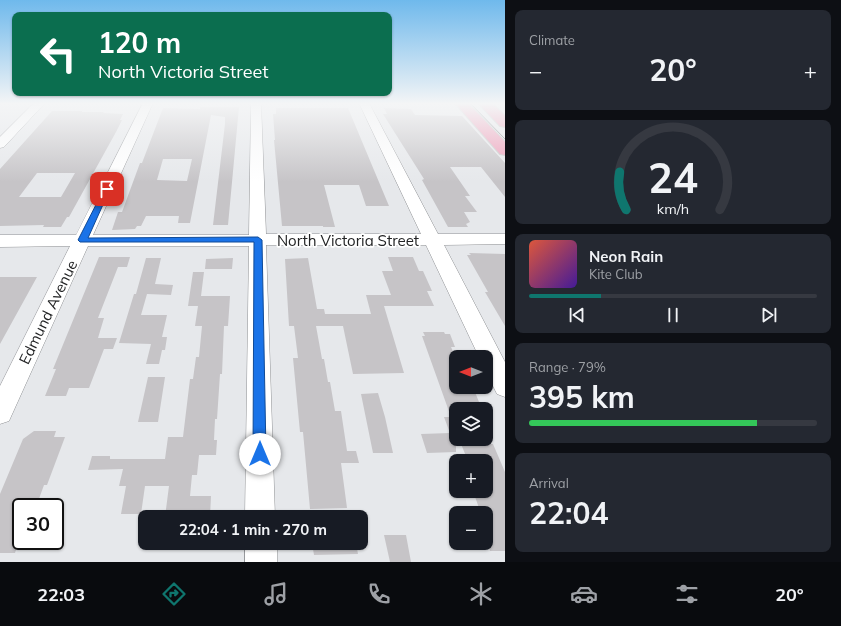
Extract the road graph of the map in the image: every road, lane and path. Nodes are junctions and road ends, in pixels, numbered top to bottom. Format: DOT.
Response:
graph roads {
  1 [pos="14,129"];
  2 [pos="135,129"];
  3 [pos="256,129"];
  4 [pos="377,129"];
  5 [pos="486,129"];
  6 [pos="0,144"];
  7 [pos="505,150"];
  8 [pos="505,239"];
  9 [pos="82,240"];
  10 [pos="258,240"];
  11 [pos="432,240"];
  12 [pos="0,241"];
  13 [pos="505,386"];
  14 [pos="0,412"];
  15 [pos="260,510"];
  16 [pos="261,550"];
  17 [pos="261,562"];
  1 -- 6 [label="street"];
  2 -- 9 [label="street, Edmund Avenue"];
  3 -- 10 [label="street"];
  4 -- 11 [label="street"];
  5 -- 7 [label="main road"];
  8 -- 11 [label="street, North Victoria Street"];
  9 -- 10 [label="street, North Victoria Street"];
  9 -- 12 [label="street, North Victoria Street"];
  9 -- 14 [label="street, Edmund Avenue"];
  10 -- 11 [label="street, North Victoria Street"];
  10 -- 15 [label="street"];
  11 -- 13 [label="street"];
  16 -- 17 [label="street"];
}
